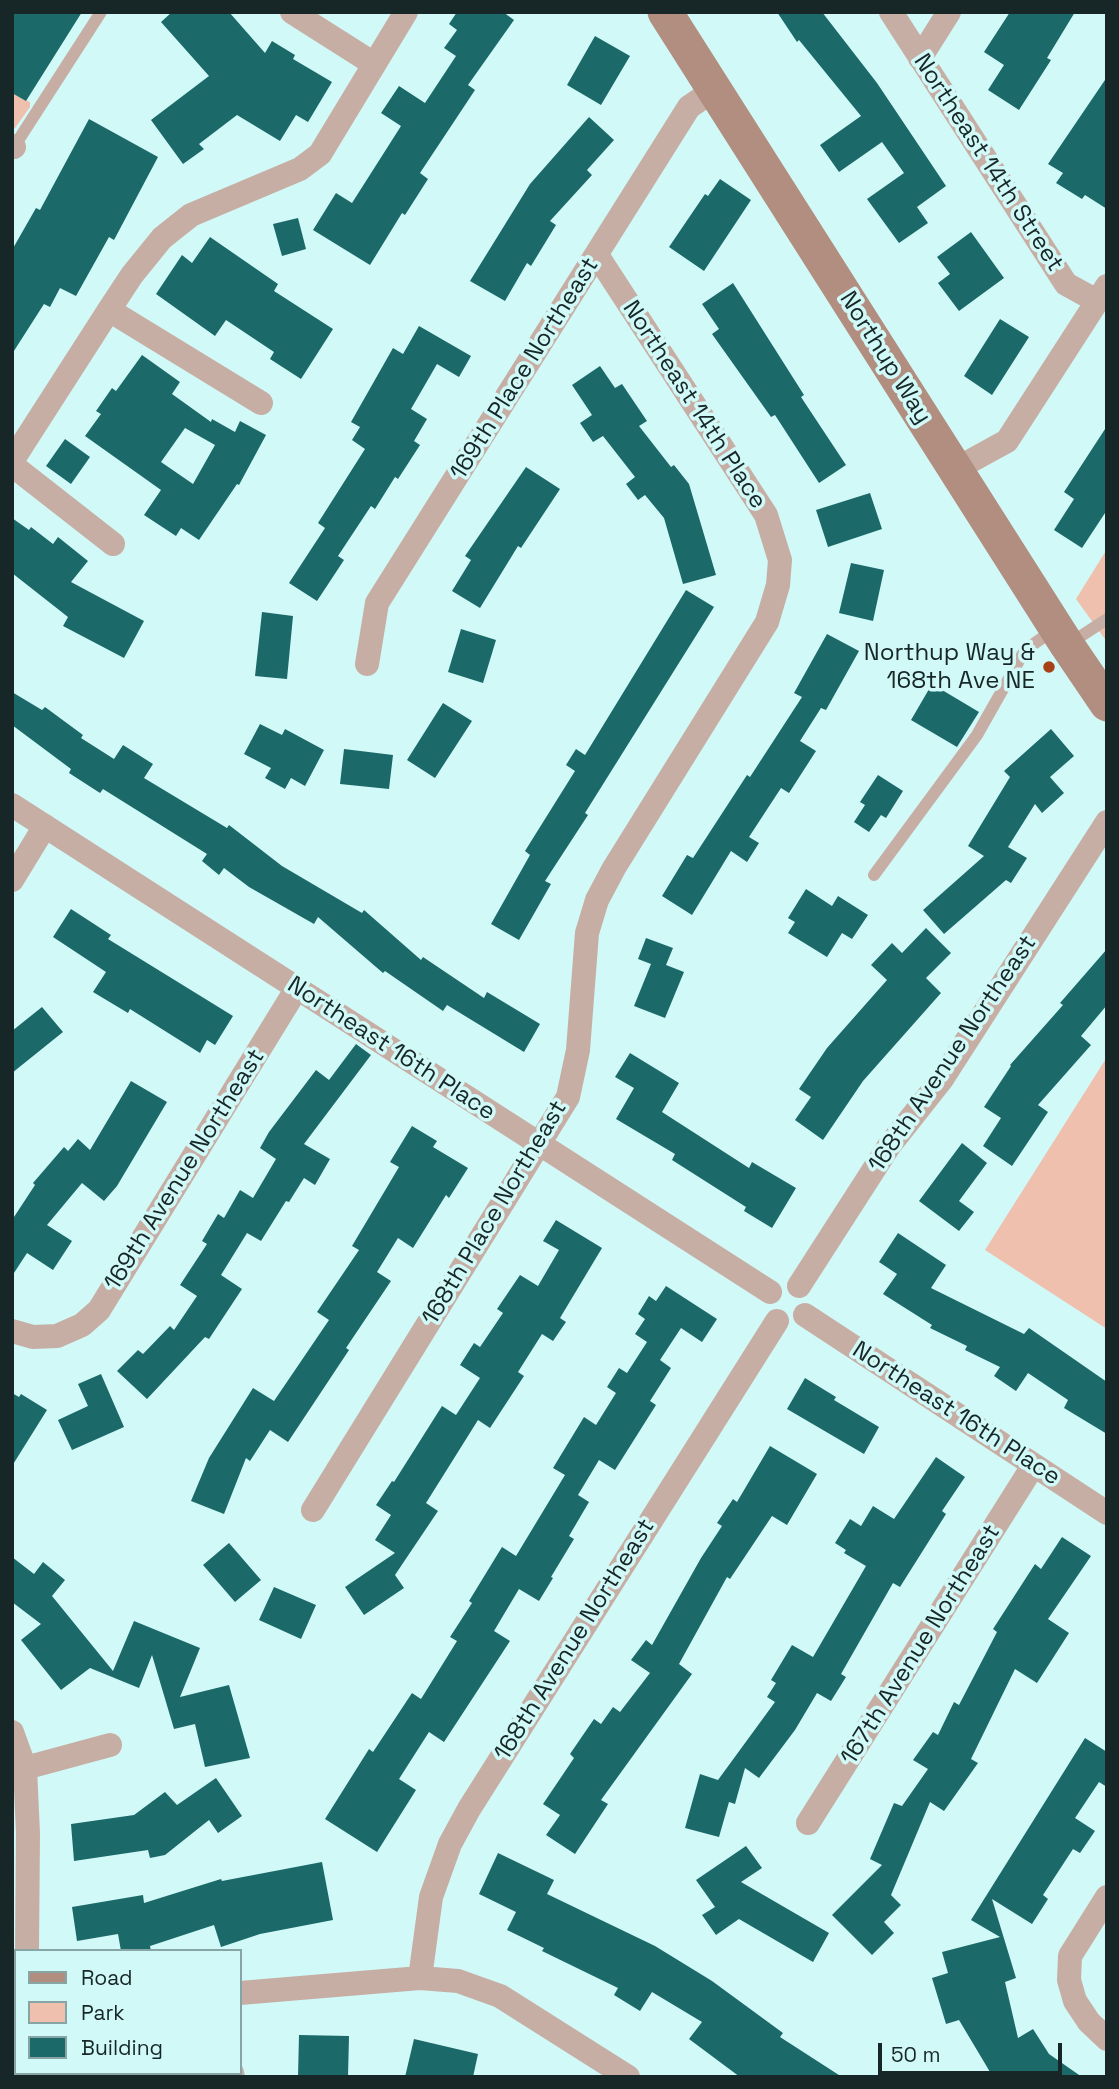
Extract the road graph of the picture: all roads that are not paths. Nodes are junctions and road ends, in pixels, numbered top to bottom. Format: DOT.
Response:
graph roads {
  1 [pos="101,12"];
  2 [pos="292,12"];
  3 [pos="406,12"];
  4 [pos="664,12"];
  5 [pos="891,12"];
  6 [pos="949,12"];
  7 [pos="920,58"];
  8 [pos="374,64"];
  9 [pos="714,90"];
  10 [pos="13,148"];
  11 [pos="597,255"];
  12 [pos="1102,293"];
  13 [pos="109,310"];
  14 [pos="261,404"];
  15 [pos="12,463"];
  16 [pos="956,469"];
  17 [pos="113,544"];
  18 [pos="780,560"];
  19 [pos="1107,619"];
  20 [pos="1062,636"];
  21 [pos="367,664"];
  22 [pos="1107,704"];
  23 [pos="12,805"];
  24 [pos="1107,822"];
  25 [pos="45,826"];
  26 [pos="874,875"];
  27 [pos="12,880"];
  28 [pos="297,988"];
  29 [pos="539,1143"];
  30 [pos="799,1286"];
  31 [pos="770,1292"];
  32 [pos="805,1315"];
  33 [pos="777,1321"];
  34 [pos="12,1331"];
  35 [pos="1033,1466"];
  36 [pos="313,1510"];
  37 [pos="1107,1513"];
  38 [pos="12,1732"];
  39 [pos="110,1745"];
  40 [pos="25,1769"];
  41 [pos="808,1824"];
  42 [pos="1107,1898"];
  43 [pos="27,1949"];
  44 [pos="420,1978"];
  45 [pos="242,1993"];
  46 [pos="1107,2039"];
  47 [pos="628,2077"];
  1 -- 10 [label="lane"];
  2 -- 8 [label="street"];
  3 -- 8 [label="street"];
  4 -- 9 [label="street, Northup Way"];
  5 -- 7 [label="street, Northeast 14th Street"];
  6 -- 7 [label="street"];
  7 -- 12 [label="street, Northeast 14th Street"];
  8 -- 13 [label="street"];
  9 -- 11 [label="street, 169th Place Northeast"];
  9 -- 16 [label="street, Northup Way"];
  11 -- 18 [label="street, Northeast 14th Place"];
  11 -- 21 [label="street, 169th Place Northeast"];
  12 -- 16 [label="street"];
  13 -- 14 [label="street"];
  13 -- 15 [label="street"];
  15 -- 17 [label="street"];
  16 -- 20 [label="street, Northup Way"];
  18 -- 29 [label="street, 168th Place Northeast"];
  19 -- 20 [label="lane"];
  20 -- 22 [label="street, Northup Way"];
  20 -- 26 [label="lane"];
  23 -- 25 [label="street, Northeast 16th Place"];
  24 -- 30 [label="street, 168th Avenue Northeast"];
  25 -- 27 [label="street"];
  25 -- 28 [label="street, Northeast 16th Place"];
  28 -- 29 [label="street, Northeast 16th Place"];
  28 -- 34 [label="street, 169th Avenue Northeast"];
  29 -- 31 [label="street, Northeast 16th Place"];
  29 -- 36 [label="street, 168th Place Northeast"];
  30 -- 31 [label="street"];
  30 -- 32 [label="street"];
  31 -- 33 [label="street"];
  32 -- 33 [label="street"];
  32 -- 35 [label="street, Northeast 16th Place"];
  33 -- 44 [label="street, 168th Avenue Northeast"];
  35 -- 37 [label="street, Northeast 16th Place"];
  35 -- 41 [label="street, 167th Avenue Northeast"];
  38 -- 40 [label="street"];
  39 -- 40 [label="street"];
  40 -- 43 [label="street"];
  42 -- 46 [label="street"];
  44 -- 45 [label="street"];
  44 -- 47 [label="street"];
}
